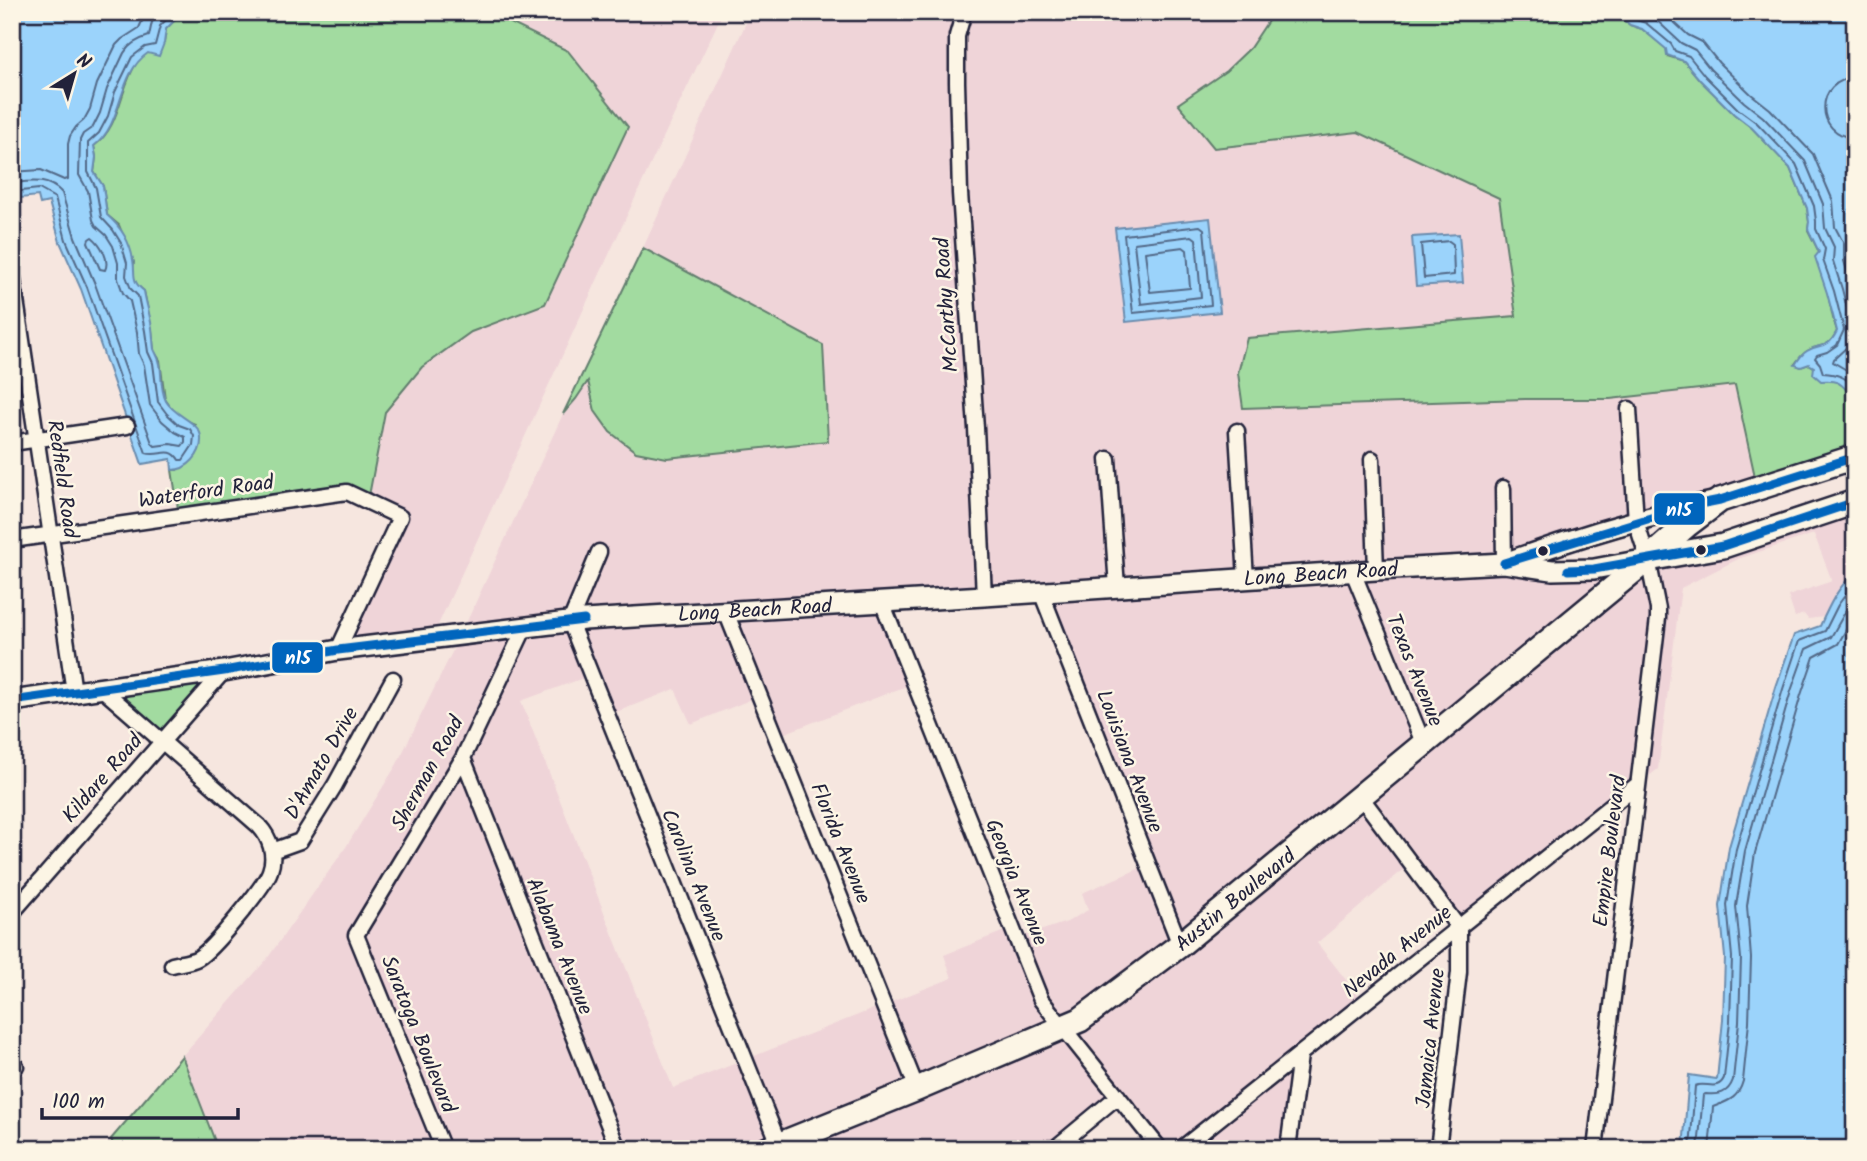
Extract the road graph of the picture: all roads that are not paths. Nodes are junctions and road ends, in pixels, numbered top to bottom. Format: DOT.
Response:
graph roads {
  1 [pos="964,12"];
  2 [pos="12,273"];
  3 [pos="1629,409"];
  4 [pos="127,426"];
  5 [pos="1237,430"];
  6 [pos="36,440"];
  7 [pos="12,443"];
  8 [pos="1855,457"];
  9 [pos="1108,459"];
  10 [pos="1372,459"];
  11 [pos="1503,488"];
  12 [pos="1720,500"];
  13 [pos="1855,502"];
  14 [pos="1636,522"];
  15 [pos="50,534"];
  16 [pos="12,540"];
  17 [pos="599,552"];
  18 [pos="1648,559"];
  19 [pos="1504,563"];
  20 [pos="1376,569"];
  21 [pos="1353,572"];
  22 [pos="1246,579"];
  23 [pos="1117,587"];
  24 [pos="1041,592"];
  25 [pos="984,596"];
  26 [pos="882,602"];
  27 [pos="726,612"];
  28 [pos="570,622"];
  29 [pos="525,627"];
  30 [pos="338,650"];
  31 [pos="223,671"];
  32 [pos="393,680"];
  33 [pos="100,688"];
  34 [pos="74,692"];
  35 [pos="12,701"];
  36 [pos="162,742"];
  37 [pos="1423,745"];
  38 [pos="463,758"];
  39 [pos="1638,785"];
  40 [pos="1361,797"];
  41 [pos="272,851"];
  42 [pos="12,913"];
  43 [pos="1459,928"];
  44 [pos="356,935"];
  45 [pos="1180,945"];
  46 [pos="172,965"];
  47 [pos="1064,1028"];
  48 [pos="1300,1055"];
  49 [pos="917,1089"];
  50 [pos="1118,1096"];
  51 [pos="773,1147"];
  52 [pos="443,1149"];
  53 [pos="618,1149"];
  54 [pos="1054,1149"];
  55 [pos="1160,1149"];
  56 [pos="1181,1149"];
  57 [pos="1288,1149"];
  58 [pos="1438,1149"];
  59 [pos="1595,1149"];
  1 -- 25 [label="street, McCarthy Road"];
  2 -- 6 [label="street, Redfield Road"];
  3 -- 14 [label="street, Empire Boulevard"];
  4 -- 6 [label="street"];
  5 -- 22 [label="street"];
  6 -- 7 [label="street"];
  6 -- 15 [label="street, Redfield Road"];
  8 -- 12 [label="main road, Long Beach Road"];
  9 -- 23 [label="street"];
  10 -- 20 [label="street"];
  11 -- 19 [label="street"];
  12 -- 14 [label="main road, Long Beach Road"];
  12 -- 18 [label="main road, Long Beach Road"];
  13 -- 18 [label="main road, Long Beach Road"];
  14 -- 18 [label="street, Empire Boulevard"];
  14 -- 19 [label="main road, Long Beach Road"];
  15 -- 16 [label="street, Waterford Road"];
  15 -- 30 [label="street, Waterford Road"];
  15 -- 34 [label="street, Redfield Road"];
  17 -- 28 [label="street"];
  18 -- 19 [label="main road, Long Beach Road"];
  18 -- 37 [label="main road, Austin Boulevard"];
  18 -- 39 [label="street, Empire Boulevard"];
  19 -- 20 [label="main road, Long Beach Road"];
  20 -- 21 [label="main road, Long Beach Road"];
  21 -- 22 [label="main road, Long Beach Road"];
  21 -- 37 [label="street, Texas Avenue"];
  22 -- 23 [label="main road, Long Beach Road"];
  23 -- 24 [label="main road, Long Beach Road"];
  24 -- 25 [label="main road, Long Beach Road"];
  24 -- 45 [label="street, Louisiana Avenue"];
  25 -- 26 [label="main road, Long Beach Road"];
  26 -- 27 [label="main road, Long Beach Road"];
  26 -- 47 [label="street, Georgia Avenue"];
  27 -- 28 [label="main road, Long Beach Road"];
  27 -- 49 [label="street, Florida Avenue"];
  28 -- 29 [label="main road, Long Beach Road"];
  28 -- 51 [label="street, Carolina Avenue"];
  29 -- 30 [label="main road, Long Beach Road"];
  29 -- 38 [label="street, Sherman Road"];
  30 -- 31 [label="main road, Long Beach Road"];
  31 -- 33 [label="main road, Long Beach Road"];
  31 -- 36 [label="street, Kildare Road"];
  32 -- 41 [label="street, D'Amato Drive"];
  33 -- 34 [label="main road, Long Beach Road"];
  33 -- 36 [label="street"];
  34 -- 35 [label="main road, Long Beach Road"];
  36 -- 41 [label="street"];
  36 -- 42 [label="street, Kildare Road"];
  37 -- 40 [label="main road, Austin Boulevard"];
  38 -- 44 [label="street, Sherman Road"];
  38 -- 53 [label="street, Alabama Avenue"];
  39 -- 43 [label="street, Nevada Avenue"];
  39 -- 59 [label="street, Empire Boulevard"];
  40 -- 43 [label="street"];
  40 -- 45 [label="main road, Austin Boulevard"];
  41 -- 46 [label="street"];
  43 -- 48 [label="street, Nevada Avenue"];
  43 -- 58 [label="street, Jamaica Avenue"];
  44 -- 52 [label="street, Saratoga Boulevard"];
  45 -- 47 [label="main road, Austin Boulevard"];
  47 -- 49 [label="main road, Austin Boulevard"];
  47 -- 50 [label="street, Georgia Avenue"];
  48 -- 56 [label="street, Nevada Avenue"];
  48 -- 57 [label="street"];
  49 -- 51 [label="main road, Austin Boulevard"];
  50 -- 54 [label="street"];
  50 -- 55 [label="street, Georgia Avenue"];
}
